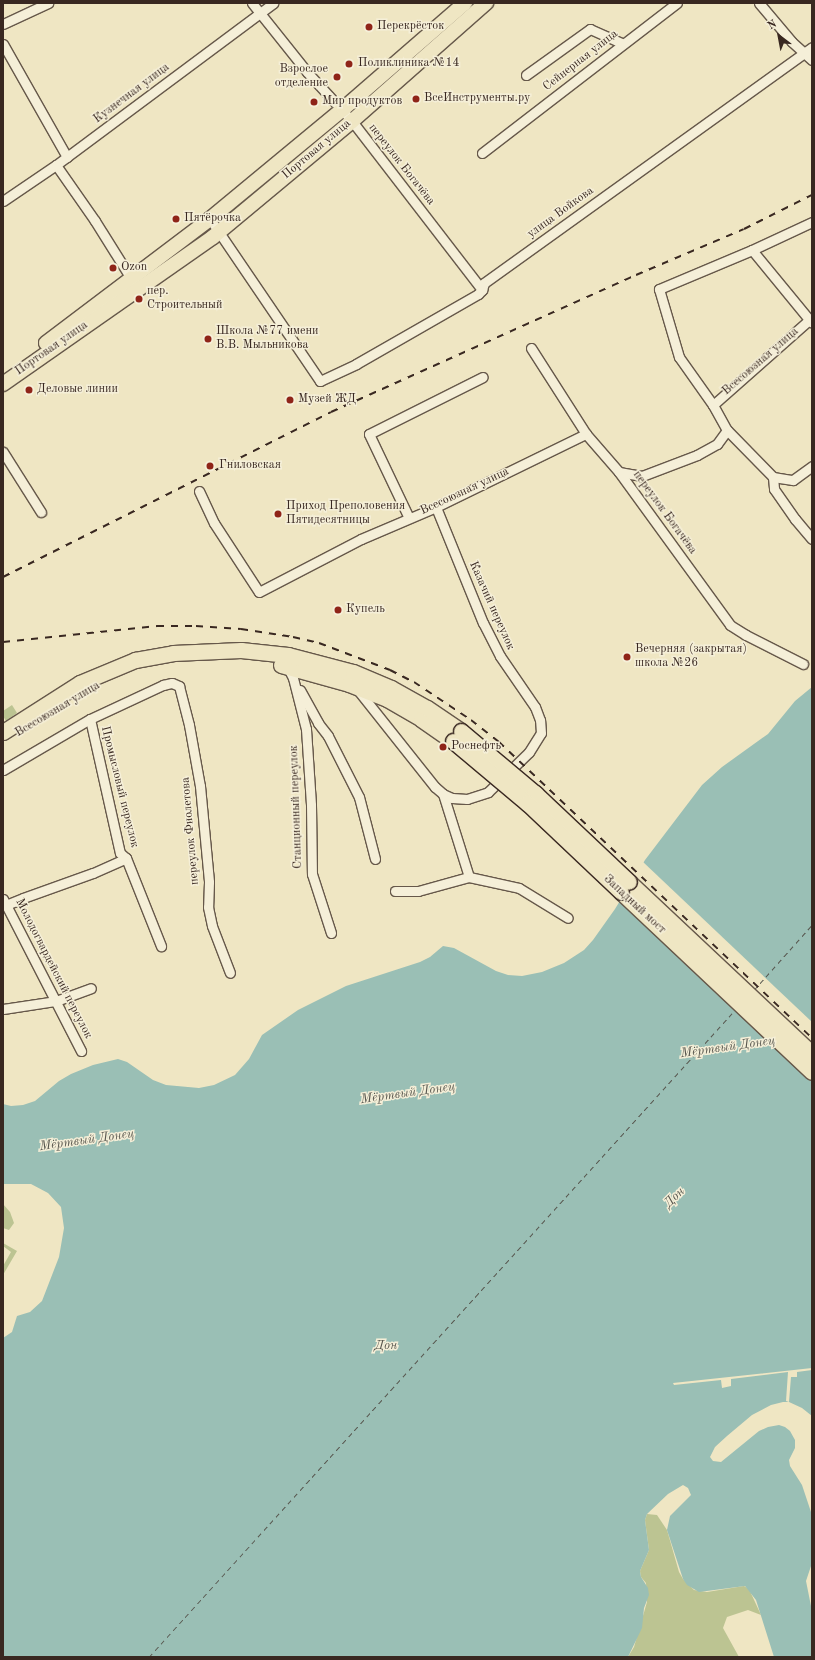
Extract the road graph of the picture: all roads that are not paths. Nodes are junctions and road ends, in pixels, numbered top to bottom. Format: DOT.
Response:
graph roads {
  1 [pos="48,3"];
  2 [pos="252,3"];
  3 [pos="273,3"];
  4 [pos="465,3"];
  5 [pos="486,3"];
  6 [pos="677,3"];
  7 [pos="759,3"];
  8 [pos="260,14"];
  9 [pos="3,24"];
  10 [pos="3,44"];
  11 [pos="623,44"];
  12 [pos="812,47"];
  13 [pos="803,54"];
  14 [pos="812,60"];
  15 [pos="526,75"];
  16 [pos="343,109"];
  17 [pos="352,121"];
  18 [pos="482,153"];
  19 [pos="67,157"];
  20 [pos="56,165"];
  21 [pos="3,201"];
  22 [pos="210,219"];
  23 [pos="812,222"];
  24 [pos="219,232"];
  25 [pos="752,250"];
  26 [pos="132,280"];
  27 [pos="482,290"];
  28 [pos="811,322"];
  29 [pos="531,348"];
  30 [pos="3,374"];
  31 [pos="483,377"];
  32 [pos="3,384"];
  33 [pos="713,405"];
  34 [pos="727,430"];
  35 [pos="586,434"];
  36 [pos="3,452"];
  37 [pos="812,466"];
  38 [pos="619,472"];
  39 [pos="773,477"];
  40 [pos="200,491"];
  41 [pos="436,507"];
  42 [pos="42,512"];
  43 [pos="409,518"];
  44 [pos="812,538"];
  45 [pos="803,664"];
  46 [pos="286,665"];
  47 [pos="294,678"];
  48 [pos="364,685"];
  49 [pos="90,719"];
  50 [pos="3,732"];
  51 [pos="457,736"];
  52 [pos="3,744"];
  53 [pos="3,770"];
  54 [pos="443,794"];
  55 [pos="126,858"];
  56 [pos="376,859"];
  57 [pos="469,877"];
  58 [pos="395,891"];
  59 [pos="5,902"];
  60 [pos="568,918"];
  61 [pos="331,933"];
  62 [pos="161,946"];
  63 [pos="230,973"];
  64 [pos="90,988"];
  65 [pos="56,1001"];
  66 [pos="3,1009"];
  67 [pos="81,1051"];
  68 [pos="812,1054"];
  69 [pos="812,1072"];
  1 -- 9 [label="street"];
  2 -- 8 [label="street, переулок Богачёва"];
  3 -- 8 [label="street, Кузнечная улица"];
  4 -- 16 [label="main road, Портовая улица"];
  5 -- 17 [label="main road, Портовая улица"];
  6 -- 11 [label="street, Сейнерная улица"];
  7 -- 13 [label="street"];
  8 -- 16 [label="street, переулок Богачёва"];
  8 -- 19 [label="street, Кузнечная улица"];
  10 -- 19 [label="street"];
  11 -- 15 [label="street"];
  11 -- 18 [label="street, Сейнерная улица"];
  12 -- 13 [label="street, улица Войкова"];
  13 -- 14 [label="street"];
  13 -- 27 [label="street, улица Войкова"];
  16 -- 17 [label="street, переулок Богачёва"];
  16 -- 22 [label="main road, Портовая улица"];
  17 -- 24 [label="main road, Портовая улица"];
  17 -- 27 [label="street, переулок Богачёва"];
  19 -- 20 [label="street, Кузнечная улица"];
  20 -- 21 [label="street, Кузнечная улица"];
  20 -- 26 [label="street"];
  22 -- 24 [label="street"];
  22 -- 26 [label="main road, Портовая улица"];
  23 -- 25 [label="street"];
  24 -- 27 [label="street, улица Войкова"];
  24 -- 32 [label="main road, Портовая улица"];
  25 -- 28 [label="street"];
  25 -- 33 [label="street"];
  26 -- 30 [label="main road, Портовая улица"];
  28 -- 33 [label="street, Всесоюзная улица"];
  29 -- 35 [label="street, переулок Богачёва"];
  31 -- 43 [label="street"];
  33 -- 34 [label="street"];
  34 -- 38 [label="street"];
  34 -- 39 [label="street"];
  35 -- 38 [label="street, переулок Богачёва"];
  35 -- 41 [label="street, Всесоюзная улица"];
  36 -- 42 [label="street"];
  37 -- 39 [label="street"];
  38 -- 45 [label="street, переулок Богачёва"];
  39 -- 44 [label="street"];
  40 -- 43 [label="street, Всесоюзная улица"];
  41 -- 43 [label="street, Всесоюзная улица"];
  41 -- 54 [label="street, Казачий переулок"];
  46 -- 47 [label="street, Станционный переулок"];
  46 -- 48 [label="highway, Всесоюзная улица"];
  46 -- 52 [label="highway, Всесоюзная улица"];
  47 -- 56 [label="street, Станционный переулок"];
  47 -- 61 [label="street, Станционный переулок"];
  48 -- 50 [label="highway, Всесоюзная улица"];
  48 -- 51 [label="highway, Всесоюзная улица"];
  48 -- 54 [label="street"];
  49 -- 53 [label="street"];
  49 -- 55 [label="street, Промысловый переулок"];
  49 -- 63 [label="street, переулок Фиолетова"];
  51 -- 68 [label="highway, Западный мост, bridge"];
  51 -- 69 [label="highway, Западный мост, bridge"];
  54 -- 57 [label="street"];
  55 -- 59 [label="street, Промысловый переулок"];
  55 -- 62 [label="street, Промысловый переулок"];
  57 -- 58 [label="street"];
  57 -- 60 [label="street"];
  59 -- 65 [label="street, Молодогвардейский переулок"];
  64 -- 65 [label="street"];
  65 -- 66 [label="street"];
  65 -- 67 [label="street, Молодогвардейский переулок"];
}
